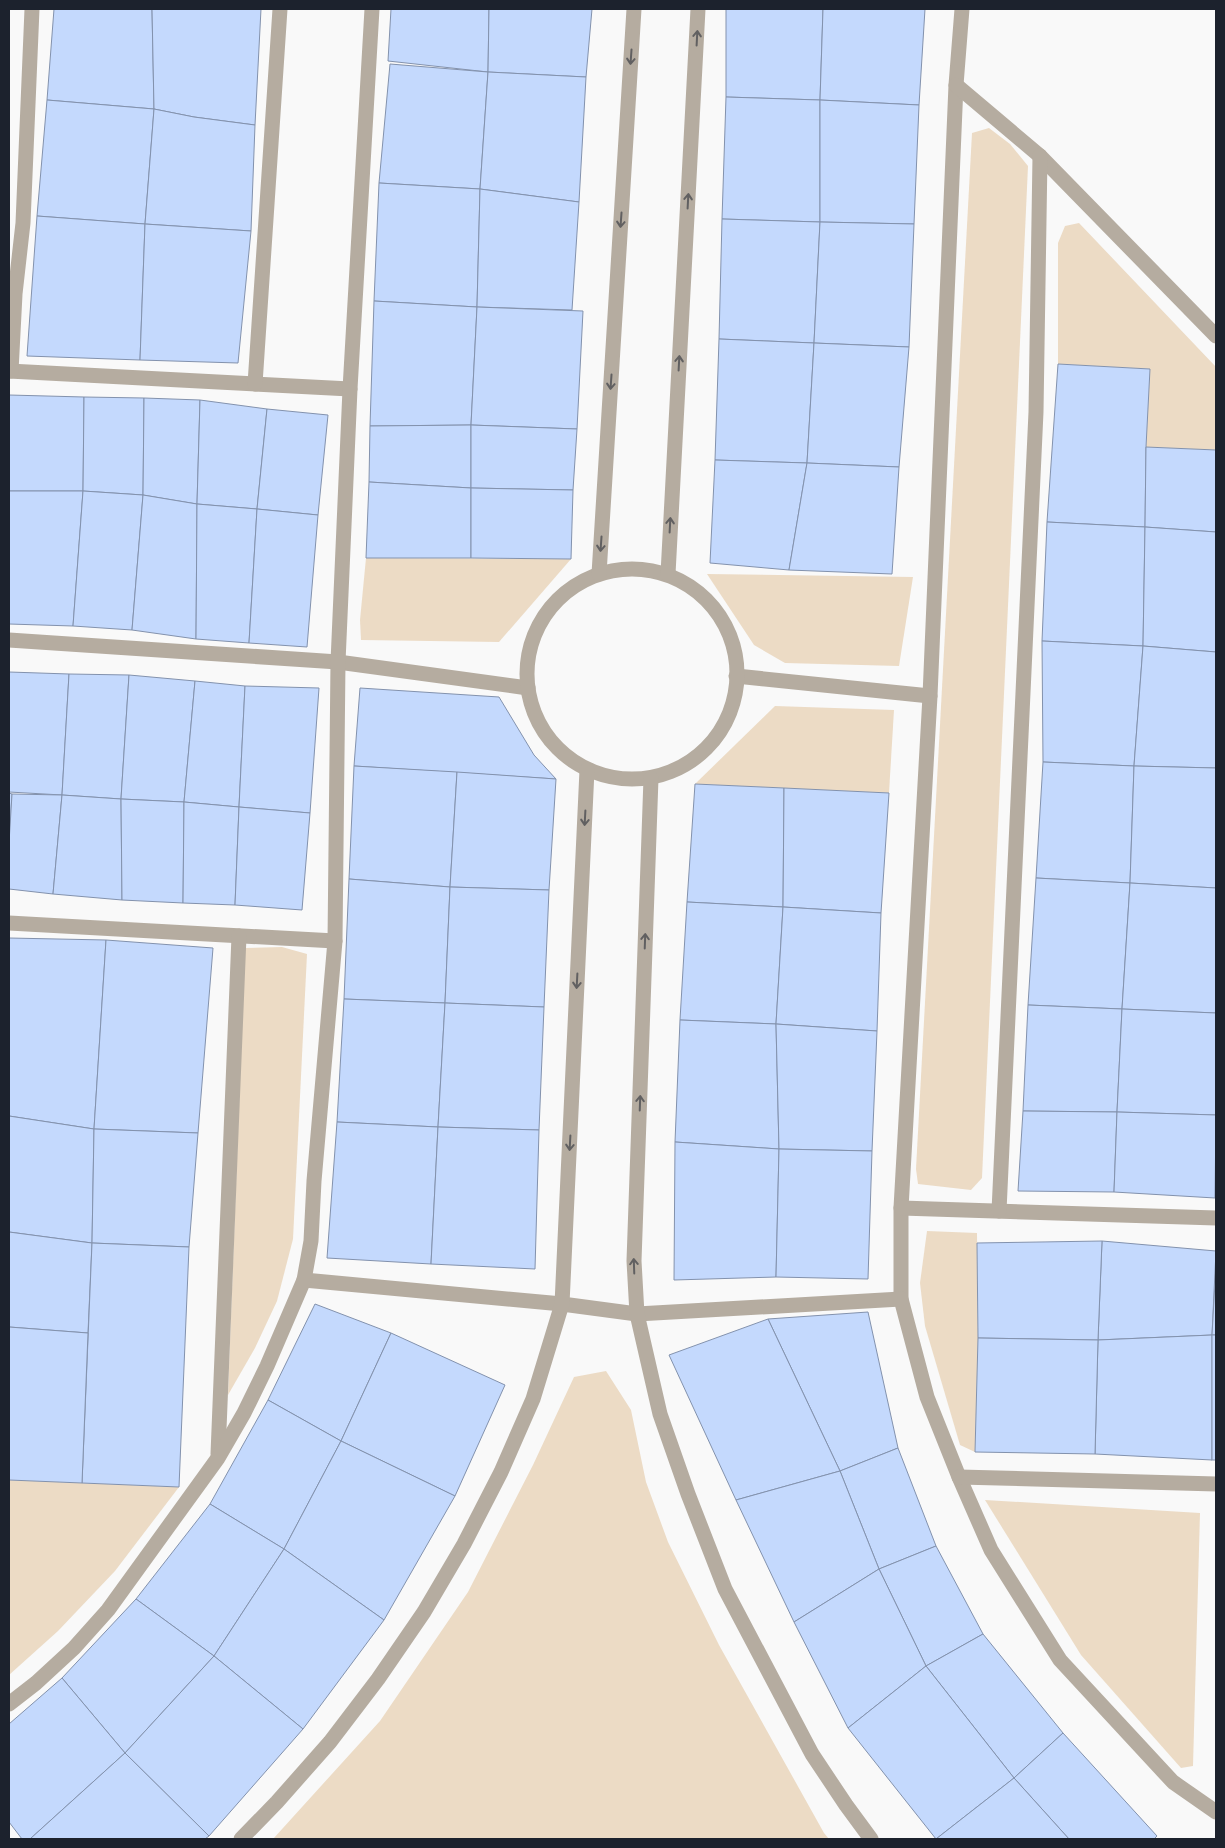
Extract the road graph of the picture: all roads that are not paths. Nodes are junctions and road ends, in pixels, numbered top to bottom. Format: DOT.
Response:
graph roads {
  1 [pos="32,9"];
  2 [pos="280,9"];
  3 [pos="372,9"];
  4 [pos="634,9"];
  5 [pos="698,9"];
  6 [pos="962,9"];
  7 [pos="956,85"];
  8 [pos="1040,156"];
  9 [pos="1216,336"];
  10 [pos="10,371"];
  11 [pos="255,384"];
  12 [pos="350,389"];
  13 [pos="599,574"];
  14 [pos="668,574"];
  15 [pos="9,640"];
  16 [pos="338,662"];
  17 [pos="736,676"];
  18 [pos="528,688"];
  19 [pos="930,696"];
  20 [pos="587,770"];
  21 [pos="651,778"];
  22 [pos="9,923"];
  23 [pos="239,936"];
  24 [pos="335,941"];
  25 [pos="901,1208"];
  26 [pos="999,1211"];
  27 [pos="1216,1218"];
  28 [pos="304,1280"];
  29 [pos="902,1299"];
  30 [pos="562,1304"];
  31 [pos="637,1314"];
  32 [pos="218,1458"];
  33 [pos="959,1477"];
  34 [pos="1216,1484"];
  35 [pos="9,1704"];
  36 [pos="1216,1812"];
  37 [pos="241,1839"];
  38 [pos="871,1839"];
  1 -- 10 [label="street"];
  2 -- 11 [label="street"];
  3 -- 12 [label="street"];
  4 -- 13 [label="street, one-way"];
  14 -- 5 [label="street, one-way"];
  6 -- 7 [label="street"];
  7 -- 8 [label="street"];
  7 -- 19 [label="street"];
  8 -- 9 [label="street"];
  8 -- 26 [label="street"];
  10 -- 11 [label="street"];
  11 -- 12 [label="street"];
  12 -- 16 [label="street"];
  13 -- 14 [label="street"];
  13 -- 18 [label="street"];
  14 -- 17 [label="street"];
  15 -- 16 [label="street"];
  16 -- 18 [label="street"];
  16 -- 24 [label="street"];
  17 -- 19 [label="street"];
  17 -- 21 [label="street"];
  18 -- 20 [label="street"];
  19 -- 25 [label="street"];
  20 -- 21 [label="street"];
  20 -- 30 [label="street, one-way"];
  31 -- 21 [label="street, one-way"];
  22 -- 23 [label="street"];
  23 -- 24 [label="street"];
  23 -- 32 [label="street"];
  24 -- 28 [label="street"];
  25 -- 26 [label="street"];
  25 -- 29 [label="street"];
  26 -- 27 [label="street"];
  28 -- 30 [label="street"];
  28 -- 32 [label="street"];
  29 -- 31 [label="street"];
  29 -- 33 [label="street"];
  30 -- 31 [label="street"];
  30 -- 37 [label="street"];
  31 -- 38 [label="street"];
  32 -- 35 [label="street"];
  33 -- 34 [label="street"];
  33 -- 36 [label="street"];
}
